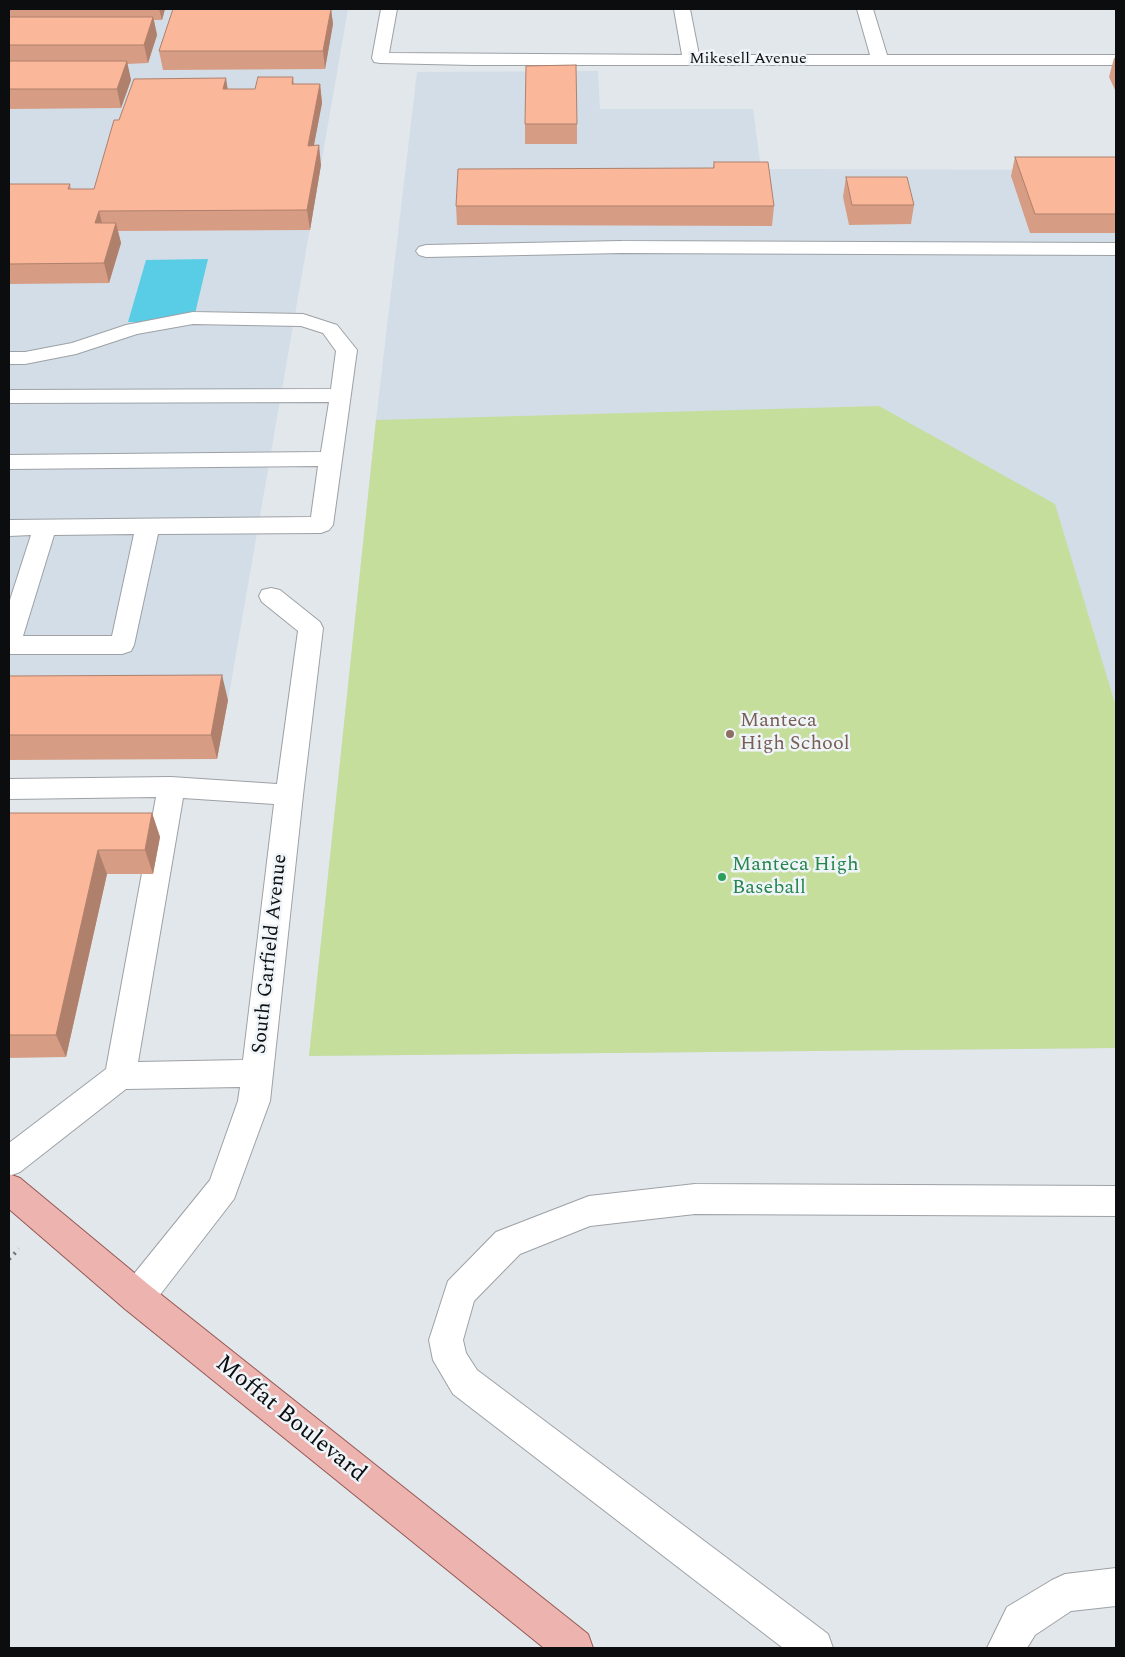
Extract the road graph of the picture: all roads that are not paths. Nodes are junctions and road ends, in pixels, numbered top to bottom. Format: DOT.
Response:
graph roads {
  1 [pos="389,9"];
  2 [pos="682,9"];
  3 [pos="865,9"];
  4 [pos="692,59"];
  5 [pos="1116,60"];
  6 [pos="880,61"];
  7 [pos="1116,249"];
  8 [pos="426,250"];
  9 [pos="9,358"];
  10 [pos="339,395"];
  11 [pos="9,397"];
  12 [pos="330,459"];
  13 [pos="9,462"];
  14 [pos="148,526"];
  15 [pos="45,527"];
  16 [pos="9,528"];
  17 [pos="271,596"];
  18 [pos="9,643"];
  19 [pos="171,787"];
  20 [pos="9,789"];
  21 [pos="289,795"];
  22 [pos="258,1073"];
  23 [pos="120,1076"];
  24 [pos="9,1162"];
  25 [pos="9,1189"];
  26 [pos="1116,1201"];
  27 [pos="137,1297"];
  28 [pos="1116,1588"];
  29 [pos="574,1648"];
  30 [pos="814,1648"];
  31 [pos="1006,1648"];
  1 -- 4 [label="street, Mikesell Avenue"];
  2 -- 4 [label="street"];
  3 -- 6 [label="street"];
  4 -- 6 [label="street, Mikesell Avenue"];
  5 -- 6 [label="street, Mikesell Avenue"];
  7 -- 8 [label="street"];
  9 -- 10 [label="street"];
  10 -- 11 [label="street"];
  10 -- 12 [label="street"];
  12 -- 13 [label="street"];
  12 -- 14 [label="street"];
  14 -- 15 [label="street"];
  14 -- 18 [label="street"];
  15 -- 16 [label="street"];
  15 -- 18 [label="street"];
  17 -- 21 [label="street, South Garfield Avenue"];
  19 -- 20 [label="street"];
  19 -- 21 [label="street"];
  19 -- 23 [label="street"];
  21 -- 22 [label="street, South Garfield Avenue"];
  22 -- 23 [label="street"];
  22 -- 27 [label="street, South Garfield Avenue"];
  23 -- 24 [label="street"];
  25 -- 27 [label="main road, Moffat Boulevard"];
  26 -- 30 [label="street"];
  27 -- 29 [label="main road, Moffat Boulevard"];
  28 -- 31 [label="street"];
}
